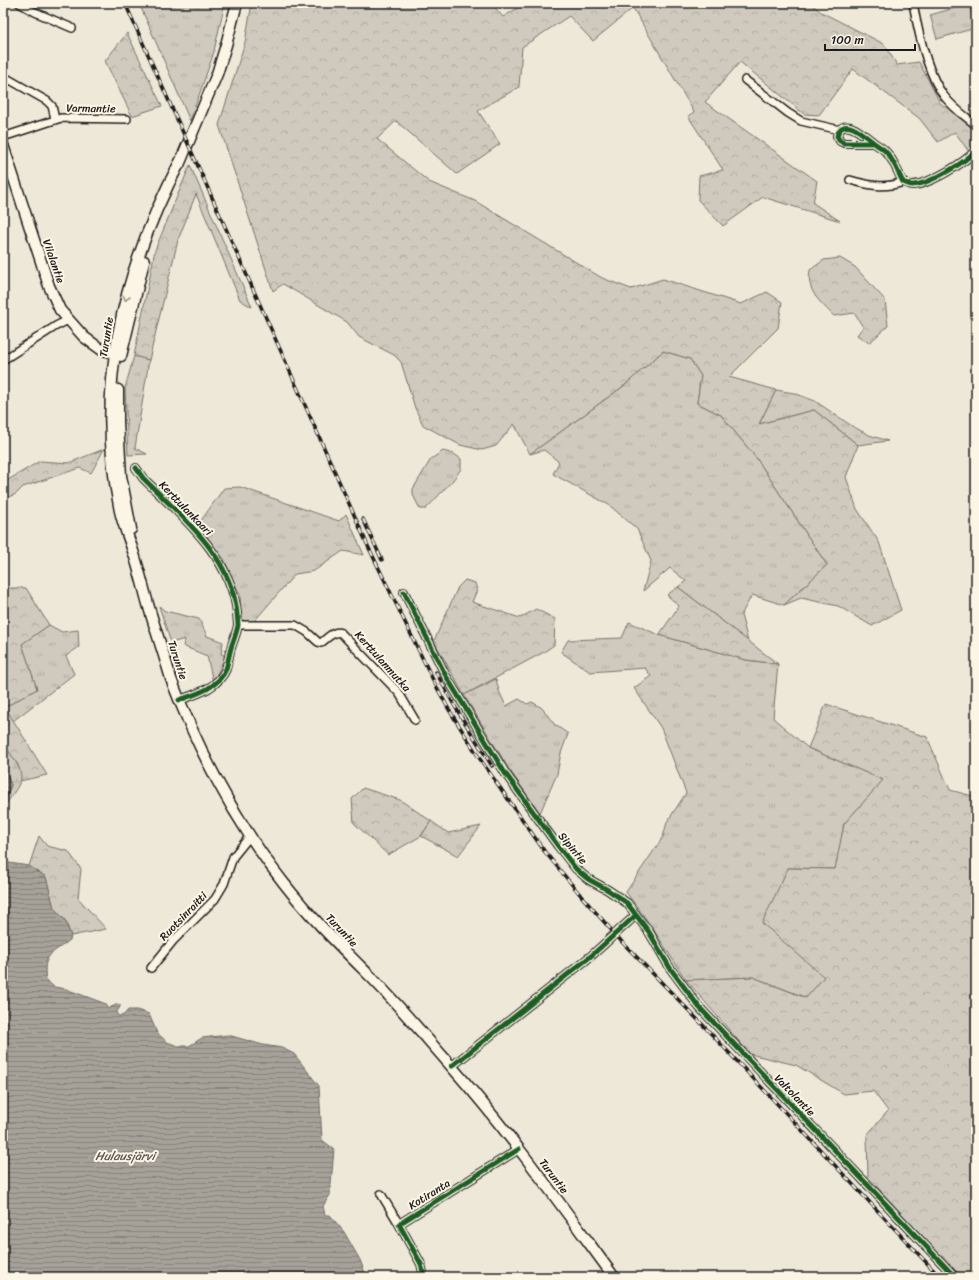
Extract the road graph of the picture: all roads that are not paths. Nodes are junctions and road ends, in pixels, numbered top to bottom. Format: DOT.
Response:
graph roads {
  1 [pos="19,3"];
  2 [pos="236,3"];
  3 [pos="913,3"];
  4 [pos="72,28"];
  5 [pos="3,76"];
  6 [pos="745,80"];
  7 [pos="55,119"];
  8 [pos="127,120"];
  9 [pos="976,125"];
  10 [pos="840,130"];
  11 [pos="3,137"];
  12 [pos="874,143"];
  13 [pos="976,150"];
  14 [pos="4,151"];
  15 [pos="850,180"];
  16 [pos="903,182"];
  17 [pos="68,320"];
  18 [pos="118,353"];
  19 [pos="3,360"];
  20 [pos="136,468"];
  21 [pos="404,592"];
  22 [pos="238,625"];
  23 [pos="179,700"];
  24 [pos="415,720"];
  25 [pos="250,836"];
  26 [pos="636,915"];
  27 [pos="151,968"];
  28 [pos="452,1066"];
  29 [pos="519,1149"];
  30 [pos="381,1194"];
  31 [pos="399,1224"];
  32 [pos="424,1277"];
  33 [pos="614,1277"];
  34 [pos="954,1277"];
  1 -- 4 [label="street"];
  2 -- 18 [label="main road, Turuntie"];
  3 -- 9 [label="street"];
  5 -- 7 [label="street, Varmantie"];
  6 -- 10 [label="street"];
  7 -- 8 [label="street, Varmantie"];
  7 -- 11 [label="street, Varmantie"];
  10 -- 12 [label="street"];
  10 -- 12 [label="street"];
  12 -- 16 [label="street"];
  13 -- 16 [label="street"];
  14 -- 17 [label="main road, Viialantie"];
  15 -- 16 [label="street"];
  17 -- 18 [label="main road, Viialantie"];
  17 -- 19 [label="street"];
  18 -- 23 [label="main road, Turuntie"];
  20 -- 22 [label="street, Kerttulankaari"];
  21 -- 26 [label="street, Sipintie"];
  22 -- 23 [label="street, Kerttulankaari"];
  22 -- 24 [label="street, Kerttulanmutka"];
  23 -- 25 [label="main road, Turuntie"];
  25 -- 27 [label="street, Ruotsinraitti"];
  25 -- 28 [label="main road, Turuntie"];
  26 -- 28 [label="street"];
  26 -- 34 [label="street, Valtolantie"];
  28 -- 29 [label="main road, Turuntie"];
  29 -- 31 [label="street, Kotiranta"];
  29 -- 33 [label="main road, Turuntie"];
  30 -- 31 [label="street"];
  31 -- 32 [label="street"];
}
